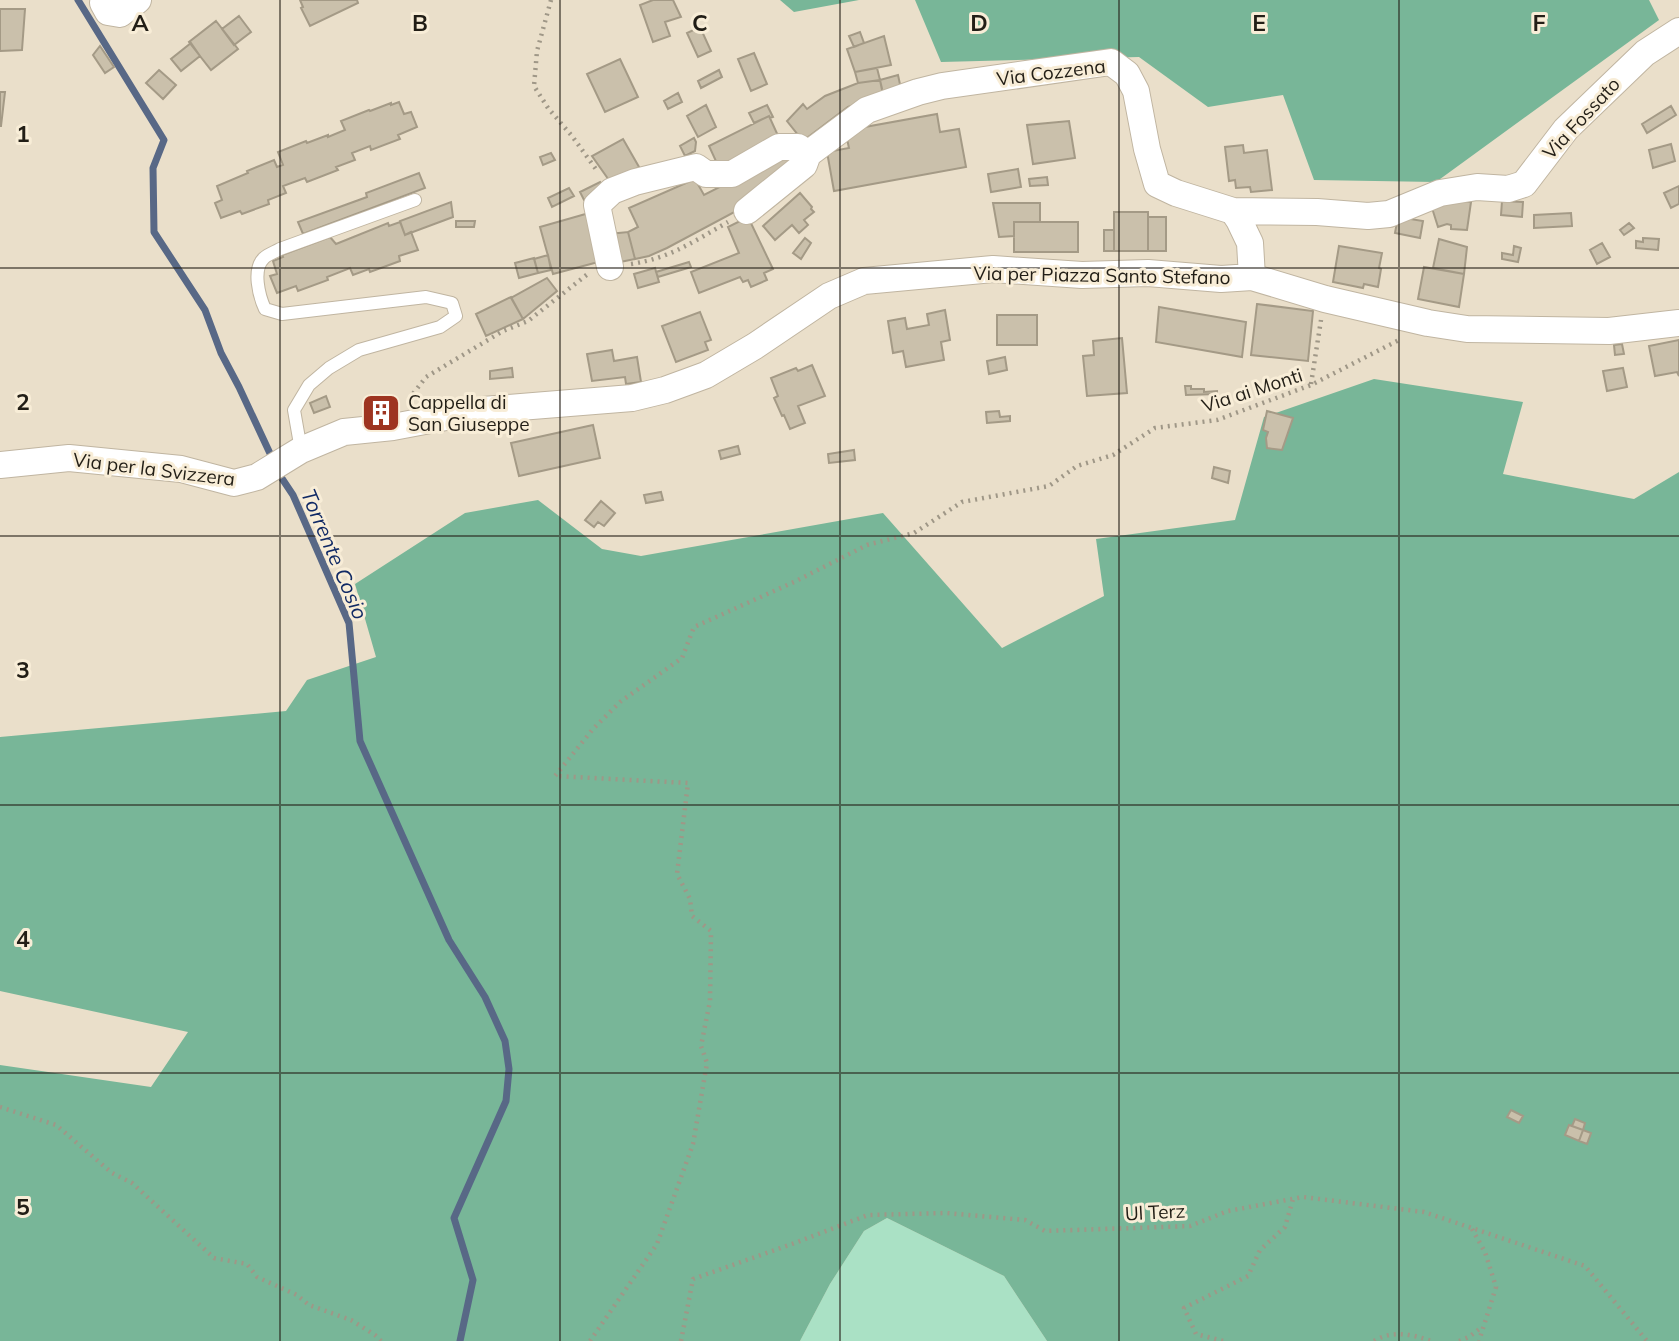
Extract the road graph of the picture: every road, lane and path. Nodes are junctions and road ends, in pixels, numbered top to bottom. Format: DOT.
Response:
graph roads {
  1 [pos="106,0"];
  2 [pos="138,0"];
  3 [pos="551,0"];
  4 [pos="1679,30"];
  5 [pos="808,154"];
  6 [pos="612,191"];
  7 [pos="415,200"];
  8 [pos="747,211"];
  9 [pos="1233,211"];
  10 [pos="610,267"];
  11 [pos="1252,277"];
  12 [pos="1325,299"];
  13 [pos="1679,323"];
  14 [pos="1388,347"];
  15 [pos="1311,385"];
  16 [pos="394,427"];
  17 [pos="301,450"];
  18 [pos="0,465"];
  19 [pos="0,1107"];
  20 [pos="1293,1199"];
  21 [pos="1472,1228"];
  22 [pos="1483,1327"];
  23 [pos="381,1341"];
  24 [pos="590,1341"];
  25 [pos="681,1341"];
  26 [pos="1223,1341"];
  27 [pos="1374,1341"];
  28 [pos="1431,1341"];
  29 [pos="1459,1341"];
  30 [pos="1479,1341"];
  31 [pos="1647,1341"];
  1 -- 2 [label="street"];
  3 -- 6 [label="path"];
  4 -- 9 [label="street, Via Fossato"];
  5 -- 6 [label="street"];
  5 -- 8 [label="street"];
  5 -- 9 [label="street, Via Cozzena"];
  6 -- 10 [label="street"];
  7 -- 17 [label="lane"];
  8 -- 10 [label="path"];
  9 -- 11 [label="street"];
  10 -- 16 [label="path"];
  11 -- 12 [label="street, Via per Piazza Santo Stefano"];
  11 -- 16 [label="street, Via per Piazza Santo Stefano"];
  12 -- 13 [label="street, Via per Piazza Santo Stefano"];
  12 -- 15 [label="path"];
  14 -- 15 [label="path, Via ai Monti"];
  15 -- 24 [label="path, Via ai Monti"];
  16 -- 17 [label="street, Via per Piazza Santo Stefano"];
  17 -- 18 [label="street, Via per la Svizzera"];
  19 -- 23 [label="path"];
  20 -- 21 [label="path, Ul Terz"];
  20 -- 25 [label="path, Ul Terz"];
  20 -- 26 [label="path"];
  21 -- 22 [label="path"];
  21 -- 31 [label="path, Ul Terz"];
  22 -- 29 [label="path"];
  22 -- 30 [label="path"];
  27 -- 28 [label="path"];
}
